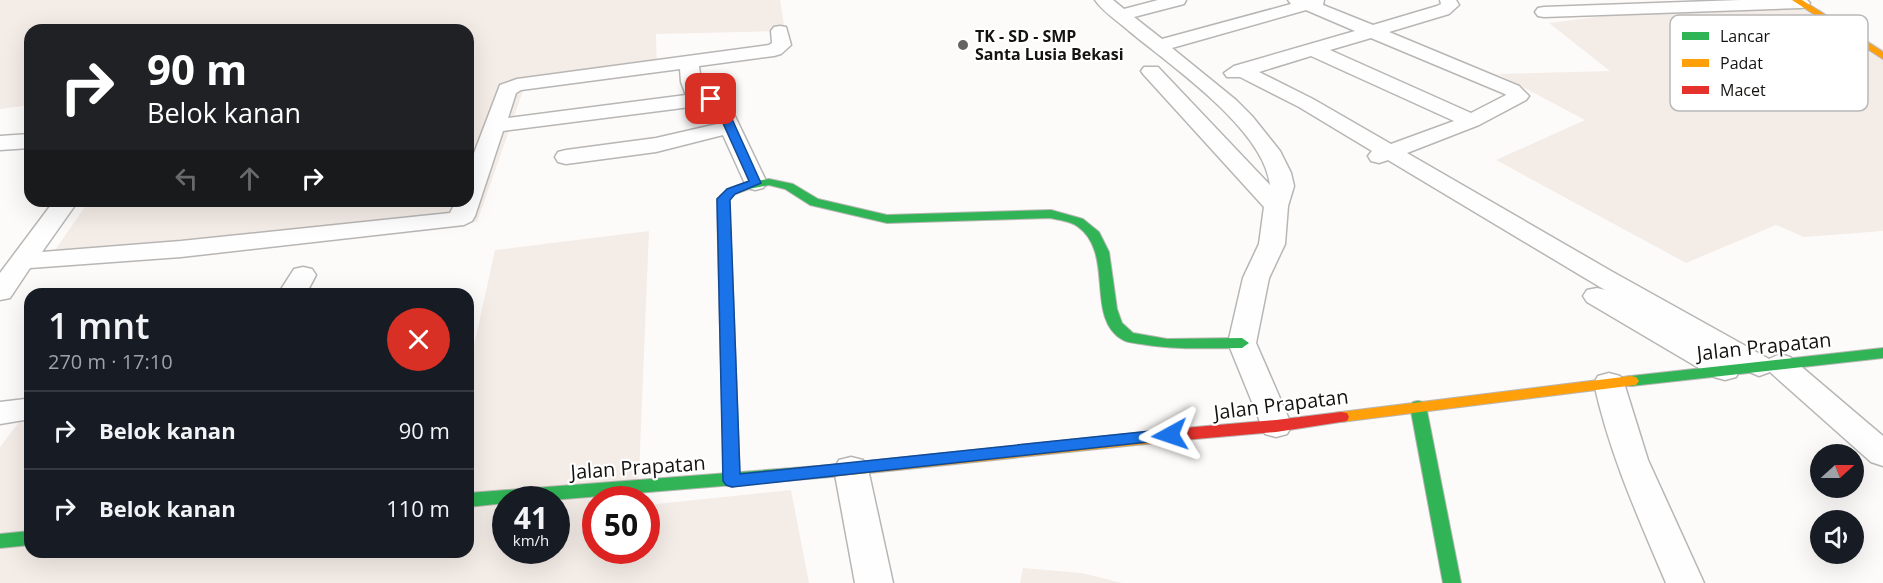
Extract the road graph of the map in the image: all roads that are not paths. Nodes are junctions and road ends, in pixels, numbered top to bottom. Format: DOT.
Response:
graph roads {
  1 [pos="1102,0"];
  2 [pos="1178,0"];
  3 [pos="1448,0"];
  4 [pos="1309,2"];
  5 [pos="1799,2"];
  6 [pos="1544,12"];
  7 [pos="1121,15"];
  8 [pos="1819,15"];
  9 [pos="1408,20"];
  10 [pos="1370,30"];
  11 [pos="780,31"];
  12 [pos="1868,46"];
  13 [pos="1311,48"];
  14 [pos="1883,56"];
  15 [pos="1154,59"];
  16 [pos="689,62"];
  17 [pos="1241,70"];
  18 [pos="1479,76"];
  19 [pos="1204,83"];
  20 [pos="698,100"];
  21 [pos="1472,121"];
  22 [pos="493,126"];
  23 [pos="730,127"];
  24 [pos="24,141"];
  25 [pos="0,143"];
  26 [pos="1382,154"];
  27 [pos="566,157"];
  28 [pos="474,183"];
  29 [pos="755,183"];
  30 [pos="1276,206"];
  31 [pos="62,207"];
  32 [pos="466,207"];
  33 [pos="1523,241"];
  34 [pos="23,261"];
  35 [pos="0,292"];
  36 [pos="1242,343"];
  37 [pos="1883,353"];
  38 [pos="1770,365"];
  39 [pos="1725,370"];
  40 [pos="1609,384"];
  41 [pos="1418,406"];
  42 [pos="1276,426"];
  43 [pos="1883,454"];
  44 [pos="851,469"];
  45 [pos="732,481"];
  46 [pos="474,499"];
  47 [pos="24,539"];
  48 [pos="0,541"];
  49 [pos="874,583"];
  50 [pos="1452,583"];
  51 [pos="1685,583"];
  1 -- 7 [label="street"];
  2 -- 7 [label="street"];
  3 -- 9 [label="street"];
  4 -- 10 [label="street"];
  4 -- 15 [label="street"];
  5 -- 6 [label="street"];
  5 -- 8 [label="street"];
  7 -- 15 [label="street"];
  9 -- 10 [label="street"];
  9 -- 18 [label="street"];
  10 -- 13 [label="street"];
  10 -- 18 [label="street"];
  11 -- 16 [label="street"];
  12 -- 14 [label="street"];
  13 -- 17 [label="street"];
  13 -- 21 [label="street"];
  15 -- 19 [label="street"];
  15 -- 30 [label="street"];
  16 -- 20 [label="street"];
  16 -- 22 [label="street"];
  17 -- 19 [label="street"];
  17 -- 26 [label="street"];
  18 -- 21 [label="street"];
  19 -- 30 [label="street"];
  20 -- 22 [label="street"];
  20 -- 23 [label="street"];
  21 -- 26 [label="street"];
  22 -- 28 [label="street"];
  23 -- 27 [label="street"];
  23 -- 29 [label="street"];
  24 -- 25 [label="street"];
  26 -- 33 [label="street"];
  29 -- 36 [label="street"];
  29 -- 45 [label="street"];
  30 -- 36 [label="street"];
  31 -- 34 [label="street"];
  32 -- 34 [label="street"];
  33 -- 38 [label="street"];
  33 -- 39 [label="street"];
  34 -- 35 [label="street"];
  36 -- 42 [label="street"];
  37 -- 38 [label="street, Jalan Prapatan"];
  38 -- 39 [label="street, Jalan Prapatan"];
  38 -- 43 [label="street"];
  39 -- 40 [label="street, Jalan Prapatan"];
  40 -- 41 [label="street, Jalan Prapatan"];
  40 -- 51 [label="street"];
  41 -- 42 [label="street, Jalan Prapatan"];
  41 -- 50 [label="street"];
  42 -- 44 [label="street, Jalan Prapatan"];
  44 -- 45 [label="street, Jalan Prapatan"];
  44 -- 49 [label="street"];
  45 -- 46 [label="street, Jalan Prapatan"];
  47 -- 48 [label="street"];
}
